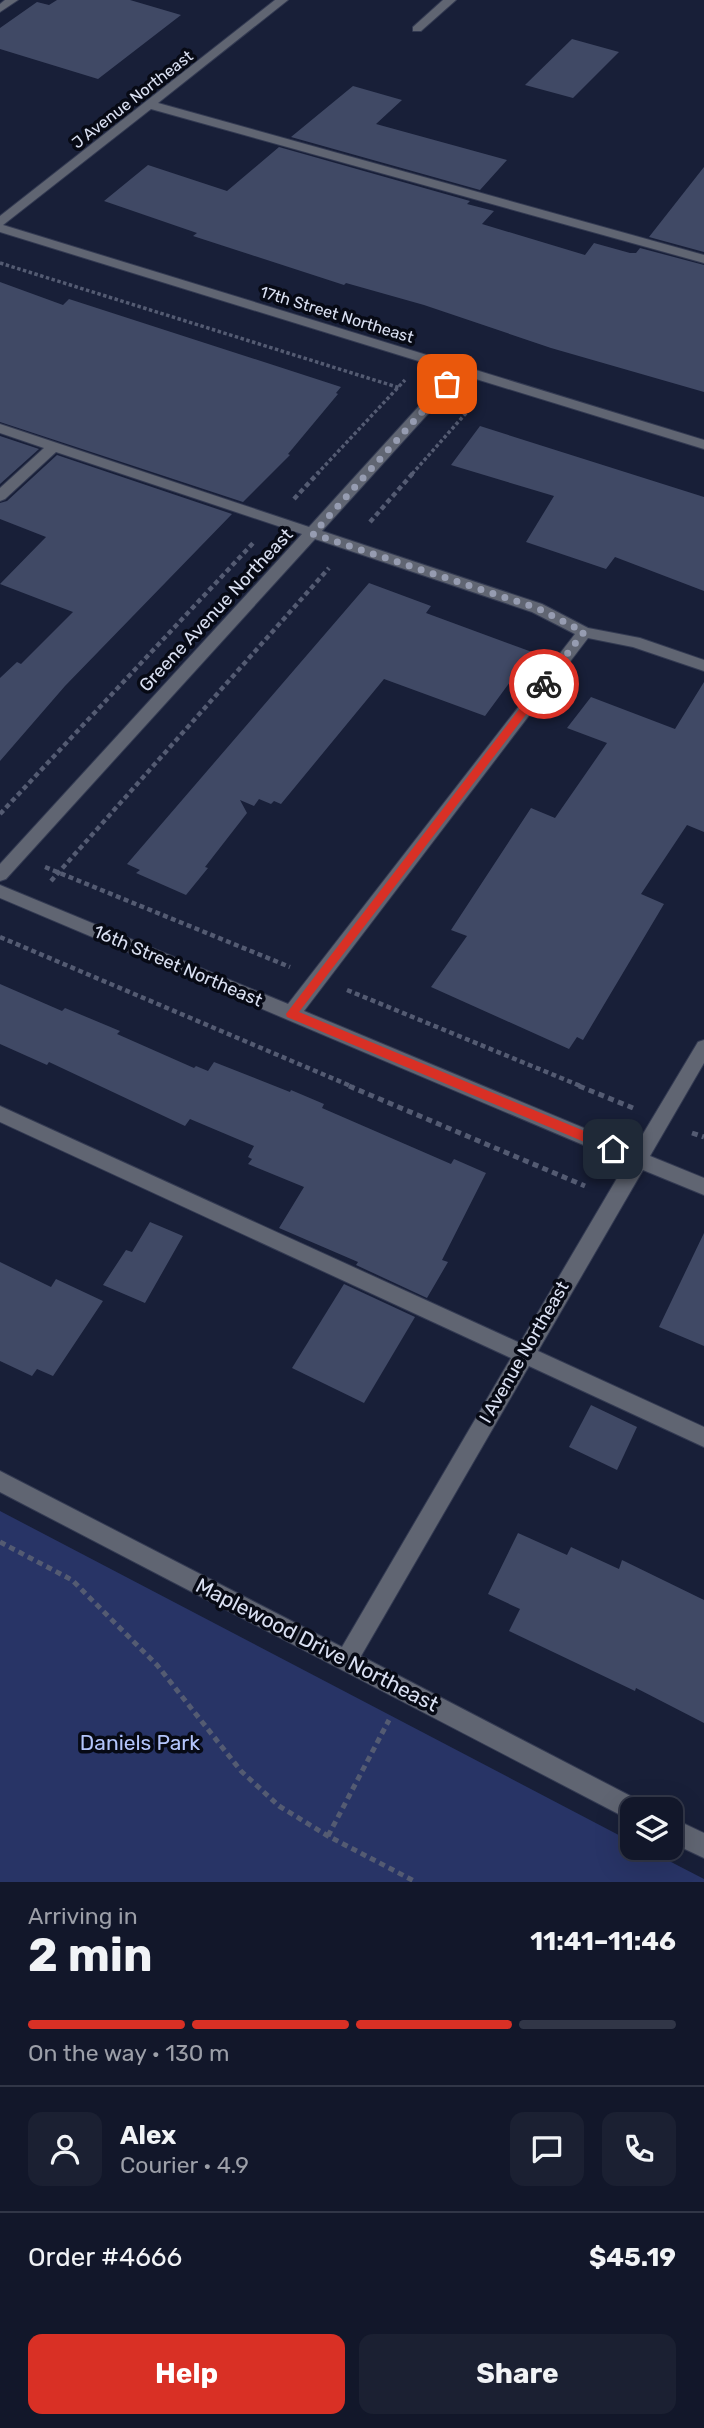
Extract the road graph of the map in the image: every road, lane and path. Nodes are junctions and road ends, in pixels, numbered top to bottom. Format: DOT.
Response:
graph roads {
  1 [pos="12,0"];
  2 [pos="282,0"];
  3 [pos="450,0"];
  4 [pos="0,9"];
  5 [pos="417,29"];
  6 [pos="152,105"];
  7 [pos="0,222"];
  8 [pos="0,228"];
  9 [pos="704,259"];
  10 [pos="0,263"];
  11 [pos="460,370"];
  12 [pos="413,372"];
  13 [pos="398,388"];
  14 [pos="409,391"];
  15 [pos="482,395"];
  16 [pos="0,428"];
  17 [pos="704,445"];
  18 [pos="54,446"];
  19 [pos="0,496"];
  20 [pos="274,520"];
  21 [pos="313,534"];
  22 [pos="349,546"];
  23 [pos="584,632"];
  24 [pos="704,667"];
  25 [pos="0,814"];
  26 [pos="0,875"];
  27 [pos="46,886"];
  28 [pos="0,891"];
  29 [pos="0,937"];
  30 [pos="291,1014"];
  31 [pos="704,1047"];
  32 [pos="0,1114"];
  33 [pos="692,1132"];
  34 [pos="704,1137"];
  35 [pos="639,1160"];
  36 [pos="704,1187"];
  37 [pos="595,1191"];
  38 [pos="523,1352"];
  39 [pos="704,1437"];
  40 [pos="0,1481"];
  41 [pos="0,1542"];
  42 [pos="346,1659"];
  43 [pos="391,1716"];
  44 [pos="620,1803"];
  45 [pos="328,1836"];
  46 [pos="683,1836"];
  47 [pos="704,1846"];
  48 [pos="416,1882"];
  1 -- 4 [label="street"];
  2 -- 6 [label="street, J Avenue Northeast"];
  3 -- 5 [label="street"];
  6 -- 7 [label="street, J Avenue Northeast"];
  6 -- 9 [label="street"];
  8 -- 11 [label="street, 17th Street Northeast"];
  10 -- 13 [label="path"];
  11 -- 17 [label="street, 17th Street Northeast"];
  11 -- 21 [label="street, Greene Avenue Northeast"];
  12 -- 13 [label="path"];
  13 -- 14 [label="path"];
  13 -- 20 [label="path"];
  15 -- 22 [label="path"];
  16 -- 18 [label="street"];
  18 -- 19 [label="street"];
  18 -- 20 [label="street"];
  20 -- 21 [label="street"];
  20 -- 25 [label="path"];
  21 -- 22 [label="street"];
  21 -- 26 [label="street, Greene Avenue Northeast"];
  22 -- 23 [label="street"];
  22 -- 27 [label="path"];
  23 -- 24 [label="street"];
  23 -- 30 [label="street"];
  28 -- 30 [label="street, 16th Street Northeast"];
  29 -- 37 [label="path"];
  30 -- 35 [label="street, 16th Street Northeast"];
  31 -- 35 [label="street, I Avenue Northeast"];
  32 -- 38 [label="street"];
  33 -- 34 [label="path"];
  35 -- 36 [label="street, 16th Street Northeast"];
  35 -- 38 [label="street, I Avenue Northeast"];
  38 -- 39 [label="street"];
  38 -- 42 [label="street, I Avenue Northeast"];
  40 -- 42 [label="street, Maplewood Drive Northeast"];
  41 -- 45 [label="path"];
  42 -- 44 [label="street, Maplewood Drive Northeast"];
  43 -- 45 [label="path"];
  45 -- 48 [label="path"];
  46 -- 47 [label="street"];
}
